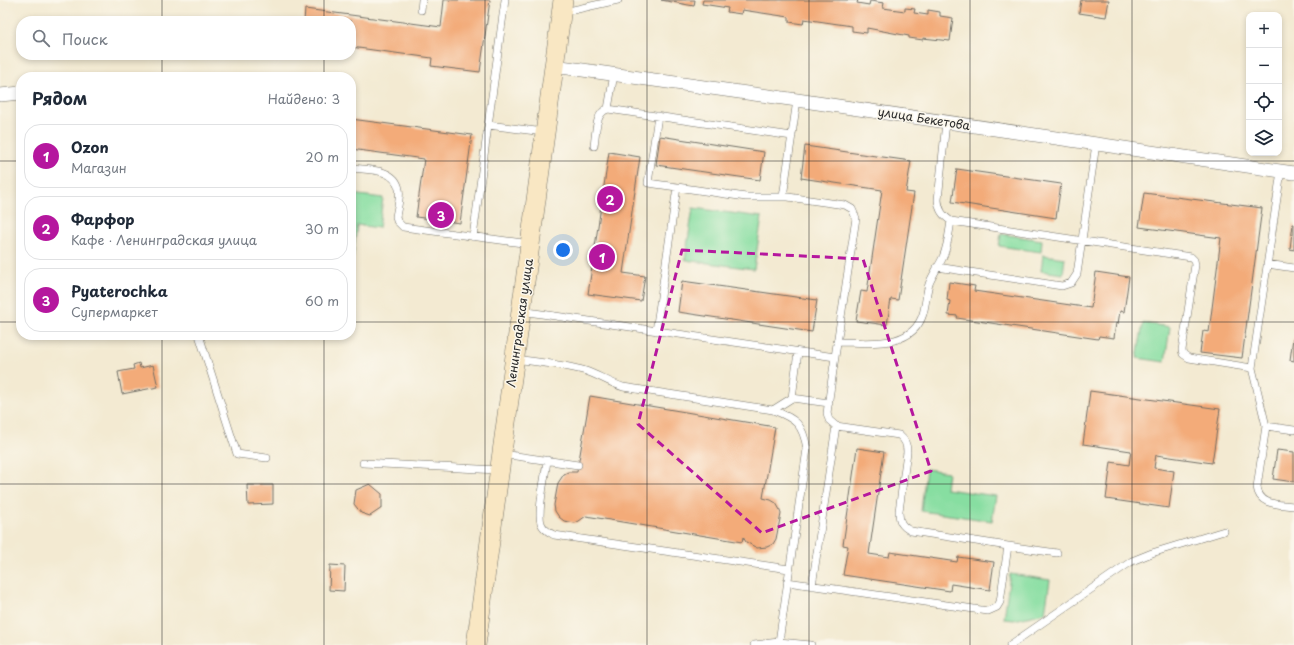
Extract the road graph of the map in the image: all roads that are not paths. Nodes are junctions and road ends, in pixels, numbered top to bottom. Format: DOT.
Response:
graph roads {
  1 [pos="422,0"];
  2 [pos="505,0"];
  3 [pos="618,0"];
  4 [pos="562,5"];
  5 [pos="421,10"];
  6 [pos="554,66"];
  7 [pos="614,74"];
  8 [pos="16,93"];
  9 [pos="0,95"];
  10 [pos="797,100"];
  11 [pos="608,108"];
  12 [pos="658,116"];
  13 [pos="946,122"];
  14 [pos="488,124"];
  15 [pos="545,132"];
  16 [pos="792,136"];
  17 [pos="1096,144"];
  18 [pos="594,146"];
  19 [pos="356,169"];
  20 [pos="1281,171"];
  21 [pos="1294,173"];
  22 [pos="677,187"];
  23 [pos="783,196"];
  24 [pos="951,221"];
  25 [pos="473,237"];
  26 [pos="1082,240"];
  27 [pos="530,244"];
  28 [pos="1267,264"];
  29 [pos="937,267"];
  30 [pos="1294,268"];
  31 [pos="521,311"];
  32 [pos="656,331"];
  33 [pos="201,340"];
  34 [pos="838,342"];
  35 [pos="798,352"];
  36 [pos="835,357"];
  37 [pos="515,359"];
  38 [pos="1252,368"];
  39 [pos="792,398"];
  40 [pos="829,403"];
  41 [pos="773,410"];
  42 [pos="836,426"];
  43 [pos="1266,426"];
  44 [pos="1294,430"];
  45 [pos="267,458"];
  46 [pos="547,460"];
  47 [pos="501,462"];
  48 [pos="363,463"];
  49 [pos="578,465"];
  50 [pos="1294,506"];
  51 [pos="1224,531"];
  52 [pos="1008,546"];
  53 [pos="1057,552"];
  54 [pos="789,569"];
  55 [pos="787,582"];
  56 [pos="812,586"];
  57 [pos="779,642"];
  58 [pos="476,645"];
  59 [pos="754,645"];
  60 [pos="811,645"];
  61 [pos="1010,645"];
  1 -- 5 [label="lane"];
  2 -- 14 [label="lane"];
  3 -- 4 [label="lane"];
  4 -- 6 [label="street, Ленинградская улица"];
  6 -- 7 [label="street, улица Бекетова"];
  6 -- 15 [label="street, Ленинградская улица"];
  7 -- 10 [label="street, улица Бекетова"];
  7 -- 11 [label="lane"];
  8 -- 9 [label="street"];
  10 -- 13 [label="street, улица Бекетова"];
  10 -- 16 [label="lane"];
  11 -- 12 [label="lane"];
  11 -- 18 [label="lane"];
  12 -- 16 [label="lane"];
  12 -- 22 [label="lane"];
  13 -- 17 [label="street, улица Бекетова"];
  13 -- 24 [label="lane"];
  14 -- 15 [label="lane"];
  14 -- 25 [label="lane"];
  15 -- 27 [label="street, Ленинградская улица"];
  16 -- 23 [label="lane"];
  17 -- 20 [label="street, улица Бекетова"];
  17 -- 26 [label="lane"];
  19 -- 25 [label="lane"];
  20 -- 21 [label="street, улица Бекетова"];
  20 -- 28 [label="lane"];
  22 -- 23 [label="lane"];
  22 -- 32 [label="lane"];
  23 -- 34 [label="lane"];
  24 -- 26 [label="lane"];
  24 -- 29 [label="lane"];
  25 -- 27 [label="lane"];
  26 -- 29 [label="lane"];
  26 -- 38 [label="lane"];
  27 -- 31 [label="street, Ленинградская улица"];
  28 -- 30 [label="lane"];
  28 -- 38 [label="lane"];
  29 -- 34 [label="lane"];
  31 -- 32 [label="lane"];
  31 -- 37 [label="street, Ленинградская улица"];
  32 -- 35 [label="lane"];
  33 -- 45 [label="lane"];
  34 -- 36 [label="lane"];
  35 -- 36 [label="lane"];
  35 -- 39 [label="lane"];
  36 -- 40 [label="lane"];
  37 -- 41 [label="lane"];
  37 -- 47 [label="street, Ленинградская улица"];
  38 -- 43 [label="lane"];
  39 -- 40 [label="lane"];
  39 -- 41 [label="lane"];
  40 -- 42 [label="lane"];
  41 -- 54 [label="lane"];
  42 -- 52 [label="lane"];
  42 -- 56 [label="lane"];
  43 -- 44 [label="lane"];
  43 -- 50 [label="lane"];
  46 -- 47 [label="lane"];
  46 -- 49 [label="lane"];
  46 -- 54 [label="lane"];
  47 -- 48 [label="lane"];
  47 -- 58 [label="street, Ленинградская улица"];
  51 -- 61 [label="lane"];
  52 -- 53 [label="lane"];
  52 -- 56 [label="lane"];
  54 -- 55 [label="lane"];
  55 -- 56 [label="lane"];
  55 -- 57 [label="lane"];
  57 -- 59 [label="lane"];
  57 -- 60 [label="lane"];
}
